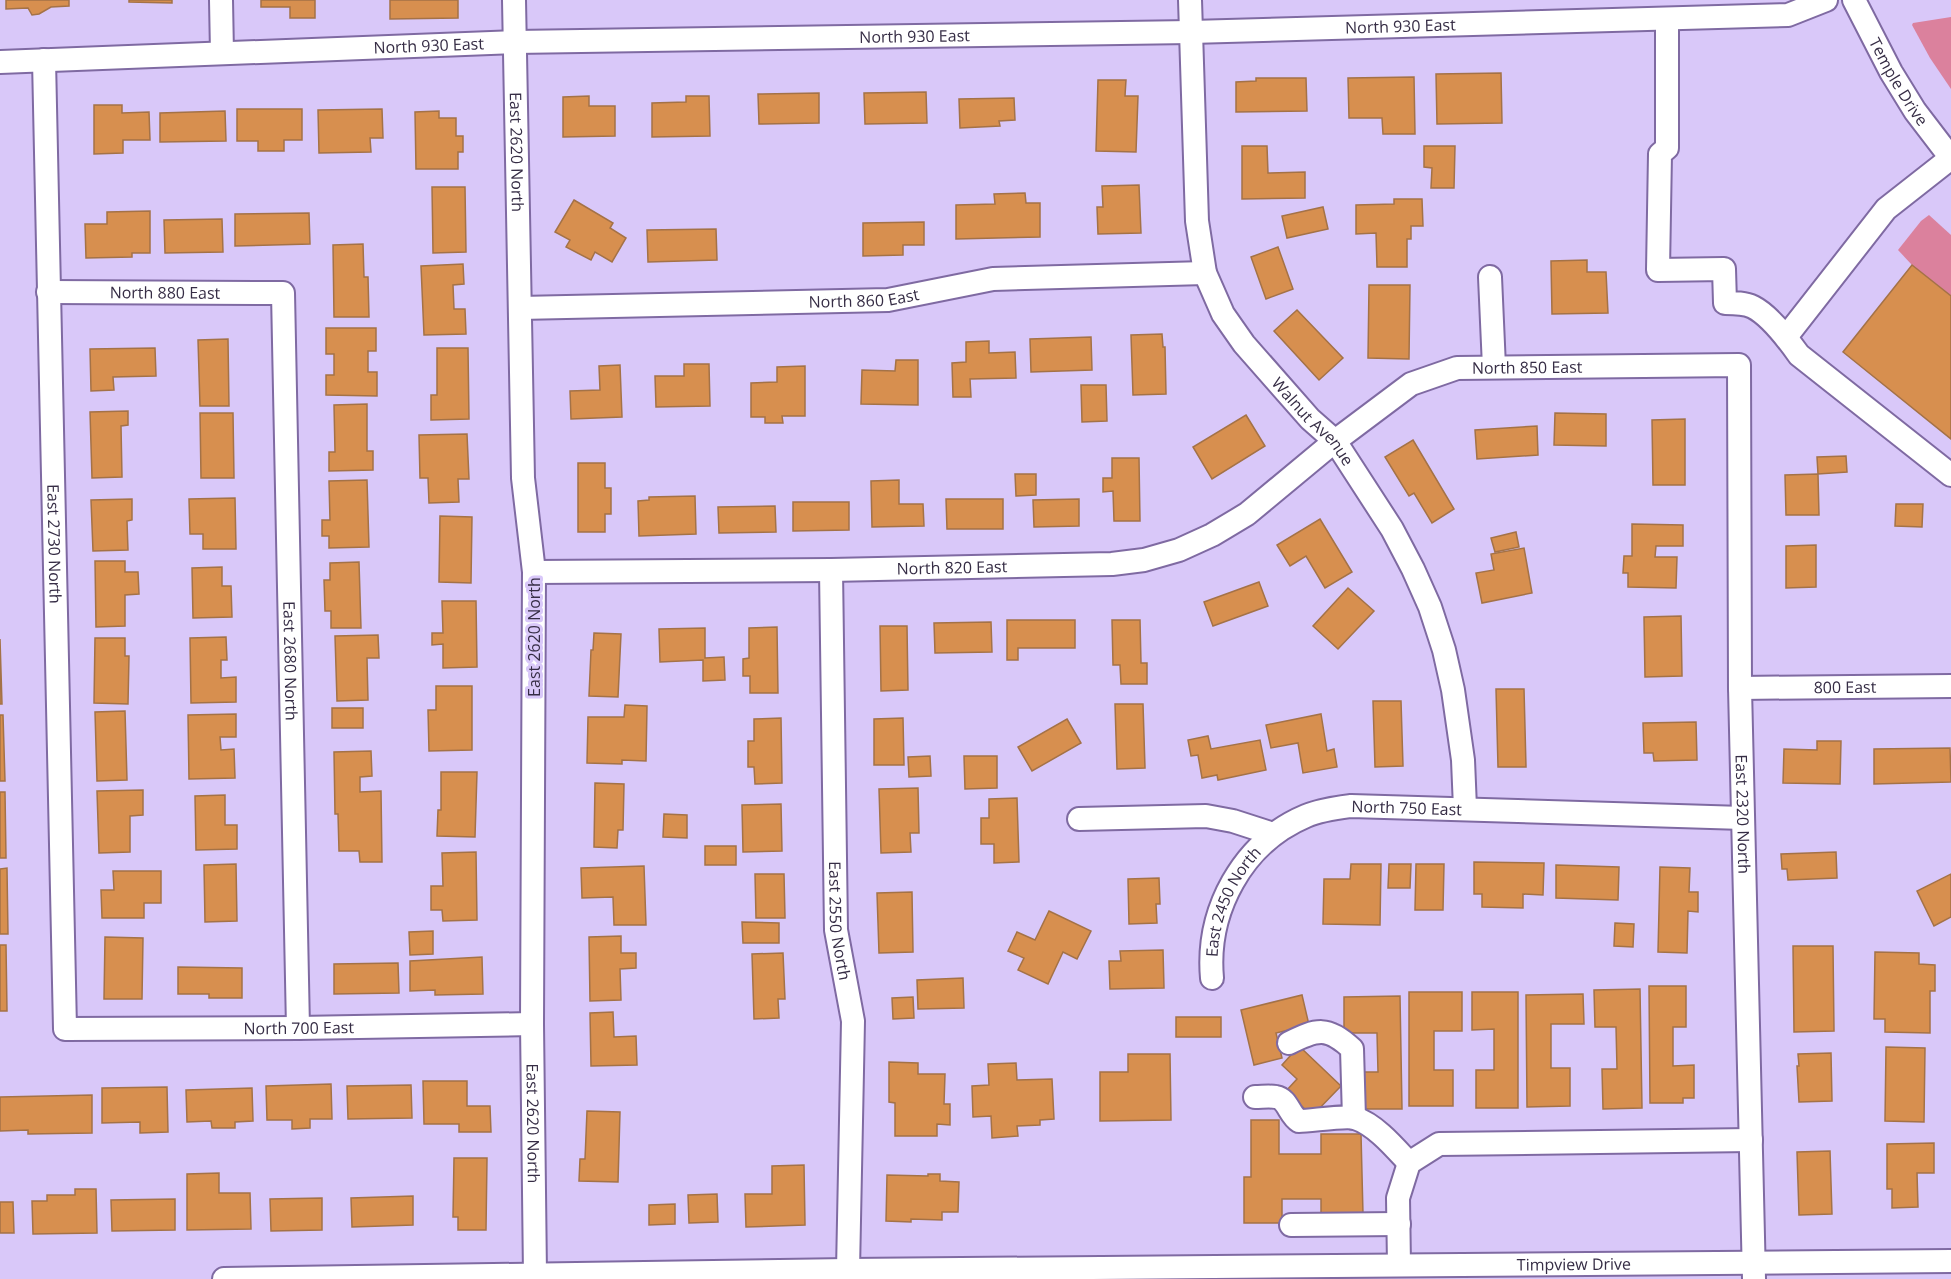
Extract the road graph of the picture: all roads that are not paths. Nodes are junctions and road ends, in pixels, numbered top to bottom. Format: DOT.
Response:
graph roads {
  1 [pos="221,0"];
  2 [pos="514,0"];
  3 [pos="1190,0"];
  4 [pos="1826,0"];
  5 [pos="1854,0"];
  6 [pos="1667,19"];
  7 [pos="1191,32"];
  8 [pos="515,42"];
  9 [pos="222,53"];
  10 [pos="44,60"];
  11 [pos="0,62"];
  12 [pos="1951,158"];
  13 [pos="1205,273"];
  14 [pos="1490,277"];
  15 [pos="48,292"];
  16 [pos="283,292"];
  17 [pos="520,308"];
  18 [pos="1786,337"];
  19 [pos="1739,365"];
  20 [pos="1494,367"];
  21 [pos="1335,441"];
  22 [pos="1951,476"];
  23 [pos="831,570"];
  24 [pos="534,572"];
  25 [pos="1951,686"];
  26 [pos="1740,688"];
  27 [pos="1465,808"];
  28 [pos="1743,818"];
  29 [pos="1079,819"];
  30 [pos="1273,834"];
  31 [pos="1212,978"];
  32 [pos="532,1024"];
  33 [pos="298,1028"];
  34 [pos="65,1029"];
  35 [pos="1289,1043"];
  36 [pos="1255,1097"];
  37 [pos="1354,1118"];
  38 [pos="1751,1140"];
  39 [pos="1409,1163"];
  40 [pos="1399,1224"];
  41 [pos="1291,1225"];
  42 [pos="1951,1261"];
  43 [pos="1400,1265"];
  44 [pos="848,1270"];
  45 [pos="1754,1271"];
  46 [pos="1172,1273"];
  47 [pos="1255,1273"];
  48 [pos="1313,1273"];
  49 [pos="986,1274"];
  50 [pos="1115,1274"];
  51 [pos="535,1275"];
  52 [pos="760,1275"];
  53 [pos="431,1277"];
  54 [pos="224,1279"];
  1 -- 9 [label="street"];
  2 -- 8 [label="street, East 2620 North"];
  3 -- 7 [label="street, Walnut Avenue"];
  4 -- 6 [label="street, North 930 East"];
  5 -- 12 [label="street, Temple Drive"];
  6 -- 7 [label="street, North 930 East"];
  6 -- 18 [label="street"];
  7 -- 8 [label="street, North 930 East"];
  7 -- 13 [label="street, Walnut Avenue"];
  8 -- 9 [label="street, North 930 East"];
  8 -- 17 [label="street, East 2620 North"];
  9 -- 10 [label="street, North 930 East"];
  10 -- 11 [label="street, North 930 East"];
  10 -- 15 [label="street, East 2730 North"];
  12 -- 18 [label="street"];
  13 -- 17 [label="street, North 860 East"];
  13 -- 21 [label="street, Walnut Avenue"];
  14 -- 20 [label="street"];
  15 -- 16 [label="street, North 880 East"];
  15 -- 34 [label="street, East 2730 North"];
  16 -- 33 [label="street, East 2680 North"];
  17 -- 24 [label="street, East 2620 North"];
  18 -- 22 [label="street"];
  19 -- 20 [label="street, North 850 East"];
  19 -- 26 [label="street, East 2320 North"];
  20 -- 21 [label="street, North 850 East"];
  21 -- 23 [label="street, North 820 East"];
  21 -- 27 [label="street, Walnut Avenue"];
  23 -- 24 [label="street, North 820 East"];
  23 -- 44 [label="street, East 2550 North"];
  24 -- 32 [label="street, East 2620 North"];
  25 -- 26 [label="street, 800 East"];
  26 -- 28 [label="street, East 2320 North"];
  27 -- 28 [label="street, North 750 East"];
  27 -- 30 [label="street, North 750 East"];
  28 -- 38 [label="street, East 2320 North"];
  29 -- 30 [label="street"];
  30 -- 31 [label="street, East 2450 North"];
  32 -- 33 [label="street, North 700 East"];
  32 -- 51 [label="street, East 2620 North"];
  33 -- 34 [label="street, North 700 East"];
  35 -- 37 [label="street"];
  36 -- 37 [label="street"];
  37 -- 39 [label="street"];
  38 -- 39 [label="street"];
  38 -- 45 [label="street, East 2320 North"];
  39 -- 40 [label="street"];
  40 -- 41 [label="street"];
  40 -- 43 [label="street"];
  42 -- 45 [label="street, Timpview Drive"];
  43 -- 45 [label="street, Timpview Drive"];
  43 -- 48 [label="street, Timpview Drive"];
  44 -- 49 [label="street, Timpview Drive"];
  44 -- 52 [label="street, Timpview Drive"];
  46 -- 47 [label="street, Timpview Drive"];
  46 -- 50 [label="street, Timpview Drive"];
  47 -- 48 [label="street, Timpview Drive"];
  49 -- 50 [label="street, Timpview Drive"];
  51 -- 52 [label="street, Timpview Drive"];
  51 -- 53 [label="street, Timpview Drive"];
  53 -- 54 [label="street, Timpview Drive"];
}
